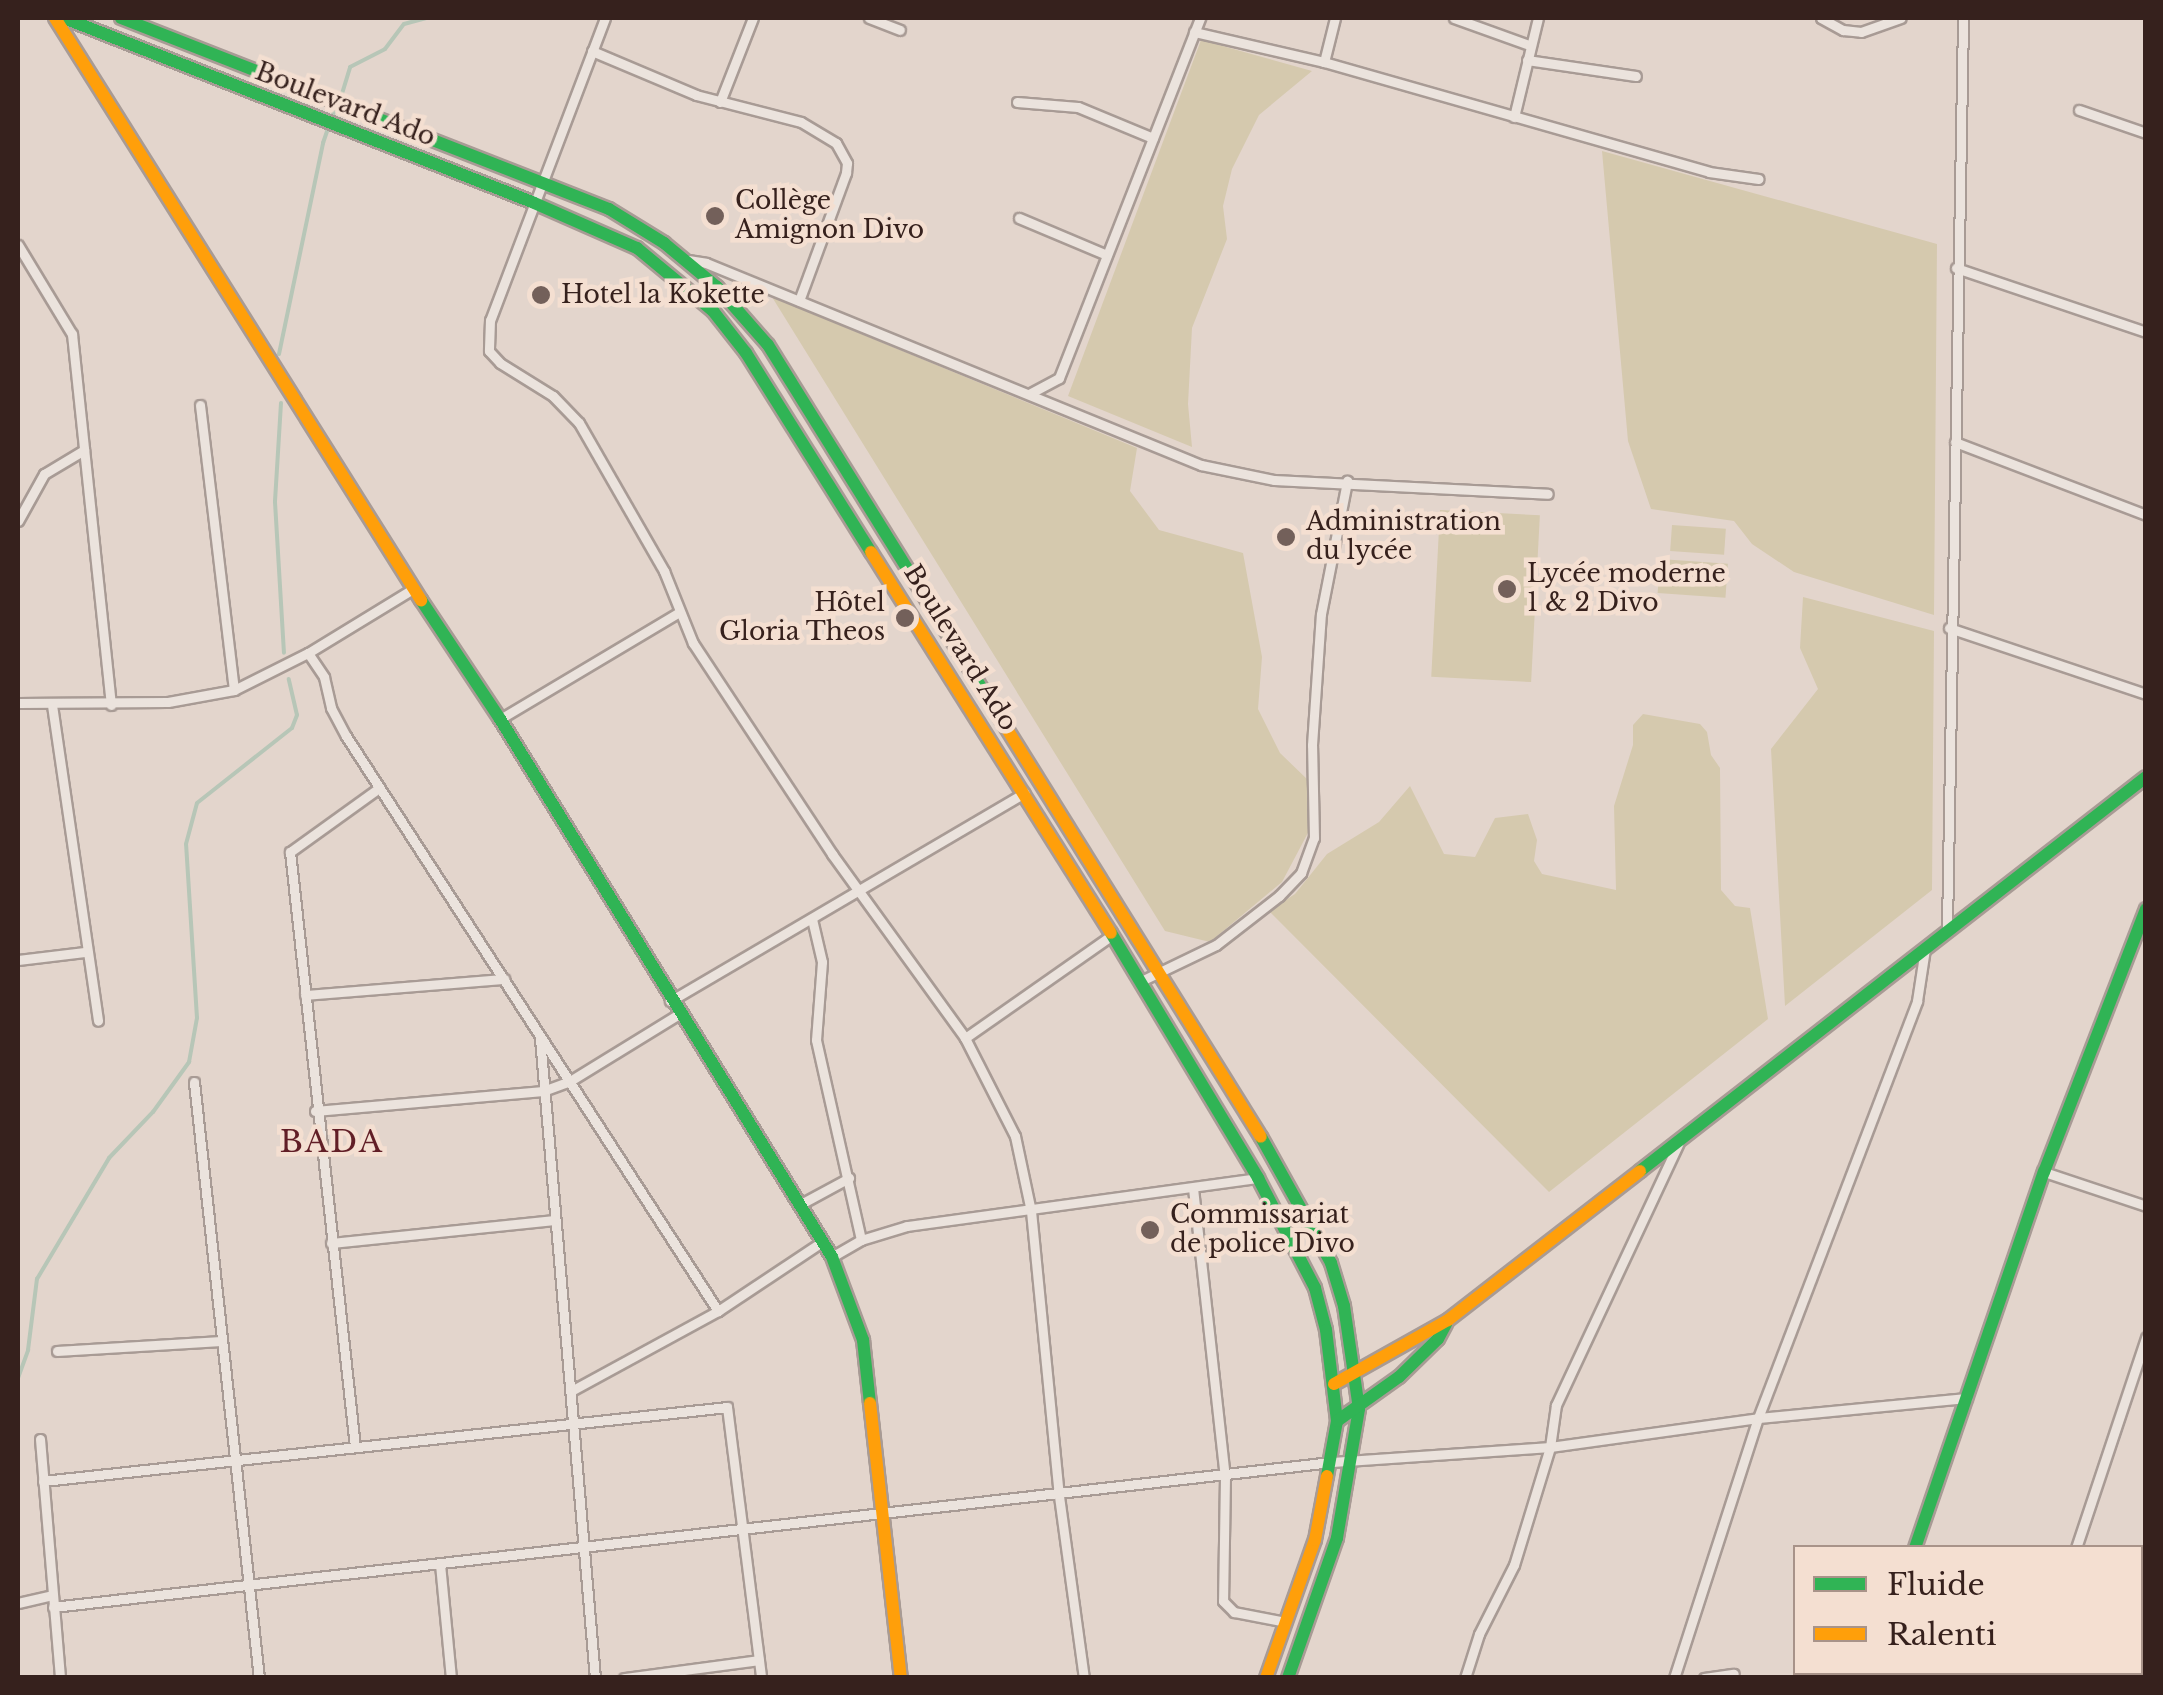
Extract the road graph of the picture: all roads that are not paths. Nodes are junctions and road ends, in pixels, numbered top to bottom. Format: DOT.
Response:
graph roads {
  1 [pos="55,18"];
  2 [pos="64,18"];
  3 [pos="121,18"];
  4 [pos="605,18"];
  5 [pos="753,18"];
  6 [pos="870,18"];
  7 [pos="1200,18"];
  8 [pos="1335,18"];
  9 [pos="1454,18"];
  10 [pos="1538,18"];
  11 [pos="1821,18"];
  12 [pos="1900,18"];
  13 [pos="1963,18"];
  14 [pos="900,30"];
  15 [pos="1194,32"];
  16 [pos="1529,45"];
  17 [pos="592,51"];
  18 [pos="1528,60"];
  19 [pos="1324,62"];
  20 [pos="1636,76"];
  21 [pos="720,102"];
  22 [pos="1017,102"];
  23 [pos="2079,110"];
  24 [pos="1514,116"];
  25 [pos="2146,133"];
  26 [pos="1153,138"];
  27 [pos="1759,179"];
  28 [pos="540,181"];
  29 [pos="532,202"];
  30 [pos="1019,218"];
  31 [pos="18,245"];
  32 [pos="1107,255"];
  33 [pos="685,260"];
  34 [pos="1956,268"];
  35 [pos="799,300"];
  36 [pos="2146,332"];
  37 [pos="1029,394"];
  38 [pos="200,405"];
  39 [pos="1954,442"];
  40 [pos="84,450"];
  41 [pos="1347,481"];
  42 [pos="1548,494"];
  43 [pos="2146,515"];
  44 [pos="18,521"];
  45 [pos="412,589"];
  46 [pos="678,612"];
  47 [pos="1949,628"];
  48 [pos="308,653"];
  49 [pos="234,690"];
  50 [pos="2146,694"];
  51 [pos="18,703"];
  52 [pos="111,704"];
  53 [pos="52,705"];
  54 [pos="500,719"];
  55 [pos="2146,777"];
  56 [pos="379,788"];
  57 [pos="1025,794"];
  58 [pos="860,892"];
  59 [pos="2146,909"];
  60 [pos="812,919"];
  61 [pos="1947,928"];
  62 [pos="1112,935"];
  63 [pos="1925,945"];
  64 [pos="85,952"];
  65 [pos="18,960"];
  66 [pos="1158,971"];
  67 [pos="504,980"];
  68 [pos="1139,982"];
  69 [pos="305,995"];
  70 [pos="670,1000"];
  71 [pos="679,1014"];
  72 [pos="98,1021"];
  73 [pos="540,1036"];
  74 [pos="965,1038"];
  75 [pos="570,1081"];
  76 [pos="194,1082"];
  77 [pos="543,1091"];
  78 [pos="315,1111"];
  79 [pos="1682,1134"];
  80 [pos="2044,1172"];
  81 [pos="849,1178"];
  82 [pos="1258,1178"];
  83 [pos="1193,1188"];
  84 [pos="798,1205"];
  85 [pos="2146,1206"];
  86 [pos="1031,1211"];
  87 [pos="555,1220"];
  88 [pos="861,1240"];
  89 [pos="822,1242"];
  90 [pos="331,1243"];
  91 [pos="832,1257"];
  92 [pos="718,1310"];
  93 [pos="1448,1320"];
  94 [pos="2146,1338"];
  95 [pos="221,1340"];
  96 [pos="57,1352"];
  97 [pos="1354,1374"];
  98 [pos="1334,1384"];
  99 [pos="574,1390"];
  100 [pos="1968,1398"];
  101 [pos="1359,1409"];
  102 [pos="1758,1418"];
  103 [pos="1338,1421"];
  104 [pos="574,1422"];
  105 [pos="40,1439"];
  106 [pos="1550,1447"];
  107 [pos="355,1448"];
  108 [pos="234,1460"];
  109 [pos="1354,1461"];
  110 [pos="1332,1462"];
  111 [pos="1225,1478"];
  112 [pos="43,1481"];
  113 [pos="1059,1496"];
  114 [pos="882,1512"];
  115 [pos="744,1530"];
  116 [pos="1916,1545"];
  117 [pos="2077,1545"];
  118 [pos="580,1550"];
  119 [pos="440,1564"];
  120 [pos="249,1584"];
  121 [pos="52,1594"];
  122 [pos="18,1603"];
  123 [pos="53,1607"];
  124 [pos="1286,1622"];
  125 [pos="759,1660"];
  126 [pos="1734,1674"];
  127 [pos="60,1678"];
  128 [pos="260,1678"];
  129 [pos="452,1678"];
  130 [pos="594,1678"];
  131 [pos="624,1678"];
  132 [pos="761,1678"];
  133 [pos="901,1678"];
  134 [pos="1084,1678"];
  135 [pos="1266,1678"];
  136 [pos="1288,1678"];
  137 [pos="1464,1678"];
  138 [pos="1674,1678"];
  139 [pos="1704,1678"];
  1 -- 45 [label="main road"];
  2 -- 29 [label="main road, Boulevard Ado"];
  3 -- 28 [label="main road, Boulevard Ado"];
  4 -- 17 [label="street"];
  5 -- 21 [label="street"];
  6 -- 14 [label="street"];
  7 -- 15 [label="street"];
  8 -- 19 [label="street"];
  9 -- 16 [label="street"];
  10 -- 16 [label="street"];
  11 -- 12 [label="street"];
  13 -- 34 [label="street"];
  15 -- 19 [label="street"];
  15 -- 26 [label="street"];
  16 -- 18 [label="street"];
  17 -- 21 [label="street"];
  17 -- 28 [label="street"];
  18 -- 20 [label="street"];
  18 -- 24 [label="street"];
  19 -- 24 [label="street"];
  21 -- 35 [label="street"];
  22 -- 26 [label="street"];
  23 -- 25 [label="street"];
  24 -- 27 [label="street"];
  26 -- 32 [label="street"];
  28 -- 29 [label="street"];
  28 -- 33 [label="main road, Boulevard Ado"];
  29 -- 46 [label="street"];
  29 -- 57 [label="main road, Boulevard Ado"];
  30 -- 32 [label="street"];
  31 -- 40 [label="street"];
  32 -- 37 [label="street"];
  33 -- 35 [label="street"];
  33 -- 66 [label="main road, Boulevard Ado"];
  34 -- 36 [label="street"];
  34 -- 39 [label="street"];
  35 -- 37 [label="street"];
  37 -- 41 [label="street"];
  38 -- 49 [label="street"];
  39 -- 43 [label="street"];
  39 -- 47 [label="street"];
  40 -- 44 [label="street"];
  40 -- 52 [label="street"];
  41 -- 42 [label="street"];
  41 -- 66 [label="street"];
  45 -- 48 [label="street"];
  45 -- 54 [label="main road"];
  46 -- 54 [label="street"];
  46 -- 58 [label="street"];
  47 -- 50 [label="street"];
  47 -- 61 [label="street"];
  48 -- 49 [label="street"];
  48 -- 56 [label="street"];
  49 -- 52 [label="street"];
  51 -- 53 [label="street"];
  52 -- 53 [label="street"];
  53 -- 64 [label="street"];
  54 -- 70 [label="main road"];
  55 -- 61 [label="main road"];
  56 -- 67 [label="street"];
  56 -- 69 [label="street"];
  57 -- 58 [label="street"];
  57 -- 62 [label="main road, Boulevard Ado"];
  58 -- 60 [label="street"];
  58 -- 74 [label="street"];
  59 -- 80 [label="main road"];
  60 -- 70 [label="street"];
  60 -- 81 [label="street"];
  61 -- 63 [label="main road"];
  62 -- 68 [label="main road, Boulevard Ado"];
  62 -- 74 [label="street"];
  63 -- 79 [label="main road"];
  63 -- 102 [label="street"];
  64 -- 65 [label="street"];
  64 -- 72 [label="street"];
  66 -- 68 [label="street"];
  66 -- 97 [label="main road, Boulevard Ado"];
  67 -- 69 [label="street"];
  67 -- 73 [label="street"];
  68 -- 82 [label="main road, Boulevard Ado"];
  69 -- 78 [label="street"];
  70 -- 71 [label="main road"];
  71 -- 75 [label="street"];
  71 -- 84 [label="main road"];
  73 -- 75 [label="street"];
  73 -- 77 [label="street"];
  74 -- 86 [label="street"];
  75 -- 77 [label="street"];
  75 -- 92 [label="street"];
  76 -- 95 [label="street"];
  77 -- 78 [label="street"];
  77 -- 87 [label="street"];
  78 -- 90 [label="street"];
  79 -- 93 [label="main road"];
  79 -- 106 [label="street"];
  80 -- 85 [label="street"];
  80 -- 100 [label="main road"];
  81 -- 84 [label="street"];
  81 -- 88 [label="street"];
  82 -- 83 [label="street"];
  82 -- 98 [label="main road, Boulevard Ado"];
  83 -- 86 [label="street"];
  83 -- 111 [label="street"];
  84 -- 89 [label="main road"];
  86 -- 88 [label="street"];
  86 -- 113 [label="street"];
  87 -- 90 [label="street"];
  87 -- 99 [label="street"];
  88 -- 91 [label="street"];
  89 -- 91 [label="main road"];
  89 -- 92 [label="street"];
  90 -- 107 [label="street"];
  91 -- 114 [label="main road"];
  92 -- 99 [label="street"];
  93 -- 97 [label="main road"];
  93 -- 101 [label="main road"];
  94 -- 117 [label="street"];
  95 -- 96 [label="street"];
  95 -- 108 [label="street"];
  97 -- 98 [label="main road"];
  97 -- 101 [label="main road, Boulevard Ado"];
  98 -- 103 [label="main road, Boulevard Ado"];
  99 -- 104 [label="street"];
  100 -- 102 [label="street"];
  100 -- 116 [label="main road"];
  101 -- 103 [label="main road"];
  101 -- 109 [label="main road, Boulevard Ado"];
  102 -- 106 [label="street"];
  102 -- 138 [label="street"];
  103 -- 110 [label="main road, Boulevard Ado"];
  104 -- 107 [label="street"];
  104 -- 115 [label="street"];
  104 -- 118 [label="street"];
  105 -- 112 [label="street"];
  106 -- 109 [label="street"];
  106 -- 137 [label="street"];
  107 -- 108 [label="street"];
  108 -- 112 [label="street"];
  108 -- 120 [label="street"];
  109 -- 110 [label="street"];
  109 -- 136 [label="main road, Boulevard Ado"];
  110 -- 111 [label="street"];
  110 -- 124 [label="main road, Boulevard Ado"];
  111 -- 113 [label="street"];
  111 -- 124 [label="street"];
  112 -- 121 [label="street"];
  113 -- 114 [label="street"];
  113 -- 134 [label="street"];
  114 -- 115 [label="street"];
  114 -- 133 [label="main road"];
  115 -- 118 [label="street"];
  115 -- 125 [label="street"];
  118 -- 119 [label="street"];
  118 -- 130 [label="street"];
  119 -- 120 [label="street"];
  119 -- 129 [label="street"];
  120 -- 123 [label="street"];
  120 -- 128 [label="street"];
  121 -- 122 [label="street"];
  121 -- 123 [label="street"];
  123 -- 127 [label="street"];
  124 -- 135 [label="main road, Boulevard Ado"];
  125 -- 131 [label="street"];
  125 -- 132 [label="street"];
  126 -- 139 [label="street"];
}
